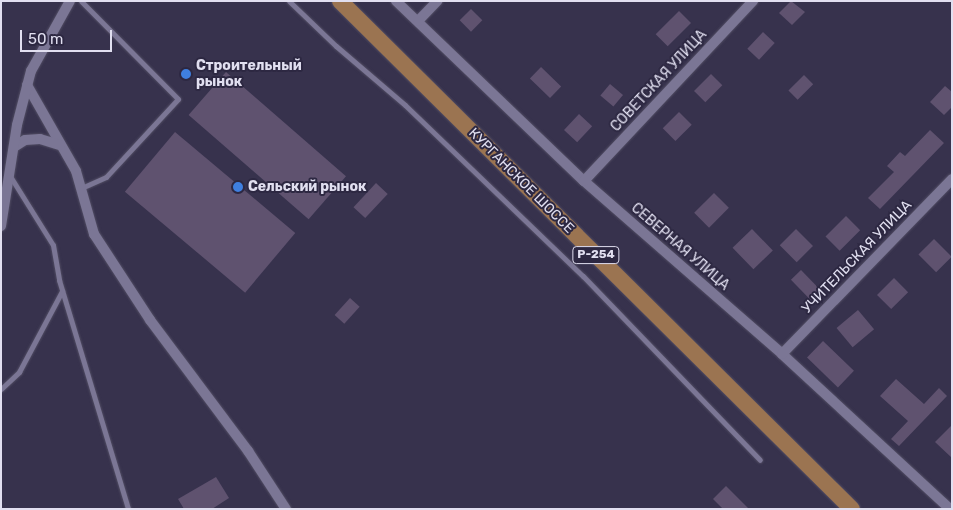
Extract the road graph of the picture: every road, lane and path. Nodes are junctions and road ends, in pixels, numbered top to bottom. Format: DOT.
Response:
graph roads {
  1 [pos="70,1"];
  2 [pos="81,1"];
  3 [pos="289,1"];
  4 [pos="340,1"];
  5 [pos="396,1"];
  6 [pos="437,1"];
  7 [pos="753,1"];
  8 [pos="418,21"];
  9 [pos="27,86"];
  10 [pos="60,145"];
  11 [pos="14,147"];
  12 [pos="10,176"];
  13 [pos="952,179"];
  14 [pos="584,180"];
  15 [pos="81,188"];
  16 [pos="1,226"];
  17 [pos="62,291"];
  18 [pos="782,354"];
  19 [pos="1,390"];
  20 [pos="760,460"];
  21 [pos="128,509"];
  22 [pos="286,509"];
  23 [pos="852,509"];
  24 [pos="950,509"];
  1 -- 9 [label="street"];
  2 -- 15 [label="lane"];
  3 -- 20 [label="lane"];
  4 -- 23 [label="main road, КУРГАНСКОЕ ШОССЕ / Р-254"];
  5 -- 8 [label="street, СЕВЕРНАЯ УЛИЦА"];
  6 -- 8 [label="street"];
  7 -- 14 [label="street, СОВЕТСКАЯ УЛИЦА"];
  8 -- 14 [label="street, СЕВЕРНАЯ УЛИЦА"];
  9 -- 10 [label="street"];
  9 -- 11 [label="street"];
  10 -- 11 [label="street"];
  10 -- 15 [label="street"];
  11 -- 12 [label="street"];
  12 -- 16 [label="street"];
  12 -- 17 [label="lane"];
  13 -- 18 [label="street, УЧИТЕЛЬСКАЯ УЛИЦА"];
  14 -- 18 [label="street, СЕВЕРНАЯ УЛИЦА"];
  15 -- 22 [label="street"];
  17 -- 19 [label="lane"];
  17 -- 21 [label="lane"];
  18 -- 24 [label="street, СЕВЕРНАЯ УЛИЦА"];
}
